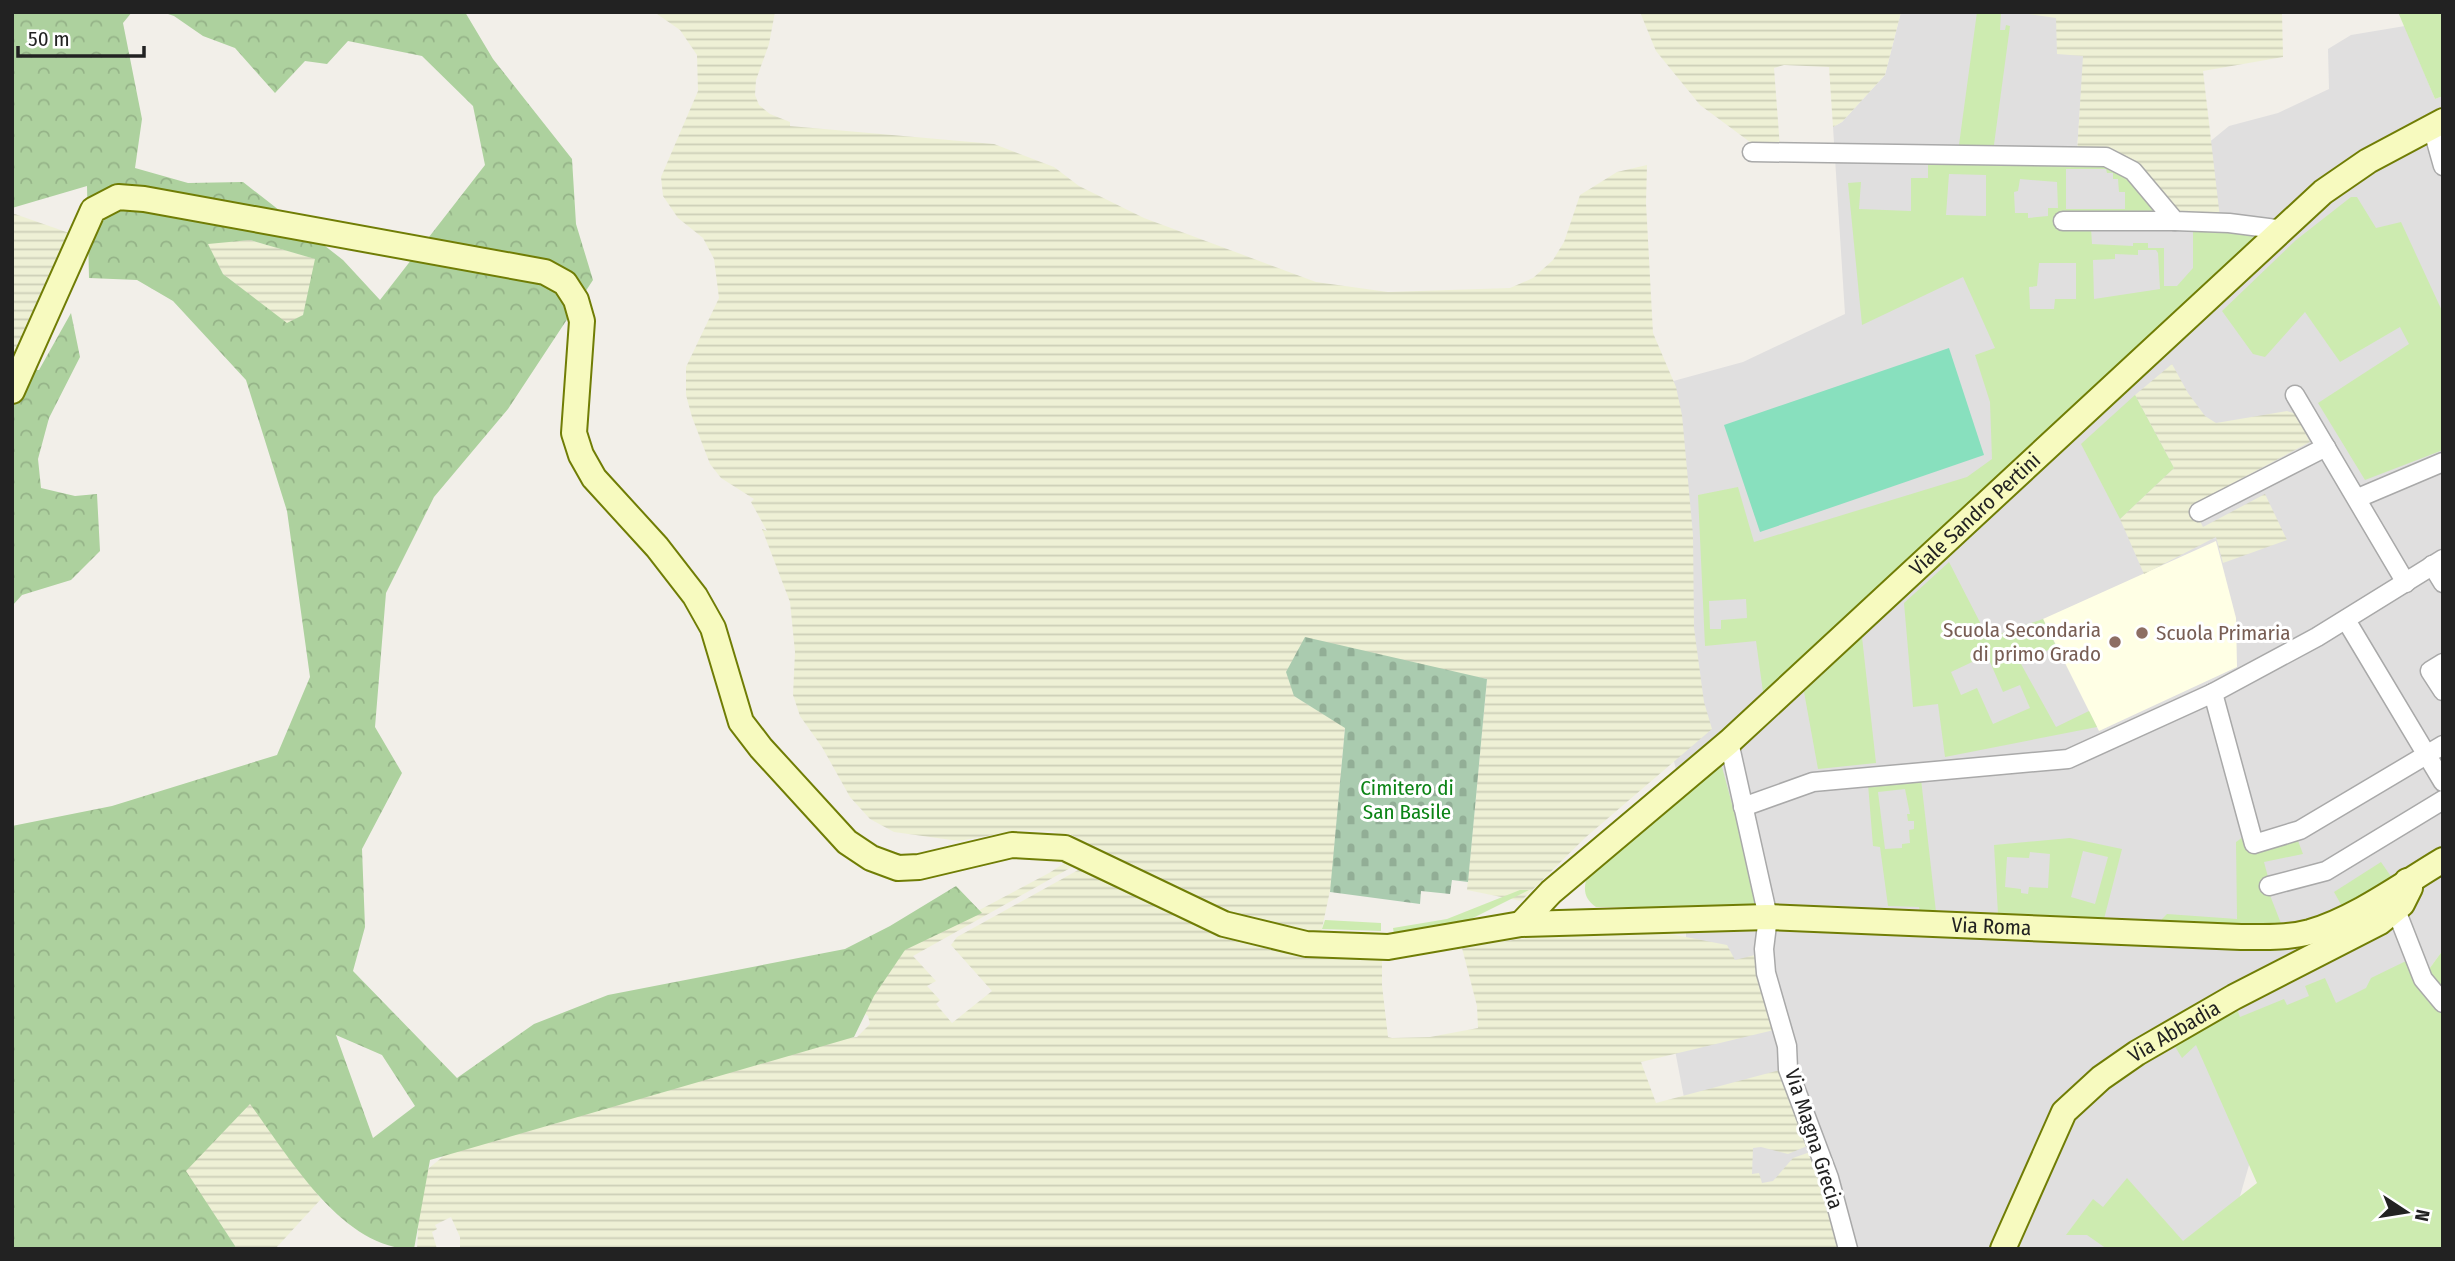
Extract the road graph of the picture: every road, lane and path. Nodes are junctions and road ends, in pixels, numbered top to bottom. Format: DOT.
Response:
graph roads {
  1 [pos="2437,124"];
  2 [pos="1752,152"];
  3 [pos="2443,166"];
  4 [pos="2063,221"];
  5 [pos="2175,221"];
  6 [pos="2284,230"];
  7 [pos="12,391"];
  8 [pos="2295,396"];
  9 [pos="2326,447"];
  10 [pos="2443,462"];
  11 [pos="2358,498"];
  12 [pos="2199,512"];
  13 [pos="2437,562"];
  14 [pos="2406,583"];
  15 [pos="2443,583"];
  16 [pos="2347,620"];
  17 [pos="2437,667"];
  18 [pos="2443,691"];
  19 [pos="2213,693"];
  20 [pos="1729,742"];
  21 [pos="2435,750"];
  22 [pos="2443,782"];
  23 [pos="2443,800"];
  24 [pos="1743,807"];
  25 [pos="2443,860"];
  26 [pos="2407,881"];
  27 [pos="2269,886"];
  28 [pos="2396,910"];
  29 [pos="1769,917"];
  30 [pos="1521,924"];
  31 [pos="2443,1003"];
  32 [pos="1848,1249"];
  33 [pos="2003,1249"];
  1 -- 3 [label="street"];
  1 -- 6 [label="street, Viale Sandro Pertini"];
  2 -- 5 [label="street"];
  4 -- 5 [label="street"];
  5 -- 6 [label="street"];
  6 -- 20 [label="street, Viale Sandro Pertini"];
  7 -- 30 [label="street, Via Roma"];
  8 -- 9 [label="street"];
  9 -- 11 [label="street"];
  9 -- 12 [label="street"];
  10 -- 11 [label="street"];
  11 -- 14 [label="street"];
  13 -- 14 [label="street"];
  13 -- 15 [label="street"];
  14 -- 16 [label="street"];
  16 -- 19 [label="street"];
  16 -- 21 [label="street"];
  17 -- 18 [label="street"];
  19 -- 21 [label="street"];
  19 -- 24 [label="street"];
  20 -- 24 [label="street, Via Magna Grecia"];
  20 -- 30 [label="street, Viale Sandro Pertini"];
  21 -- 22 [label="street"];
  23 -- 27 [label="street"];
  24 -- 29 [label="street, Via Magna Grecia"];
  25 -- 26 [label="street, Via Roma"];
  26 -- 28 [label="street"];
  26 -- 29 [label="street, Via Roma"];
  28 -- 31 [label="street"];
  28 -- 33 [label="street, Via Abbadia"];
  29 -- 30 [label="street, Via Roma"];
  29 -- 32 [label="street, Via Magna Grecia"];
}
